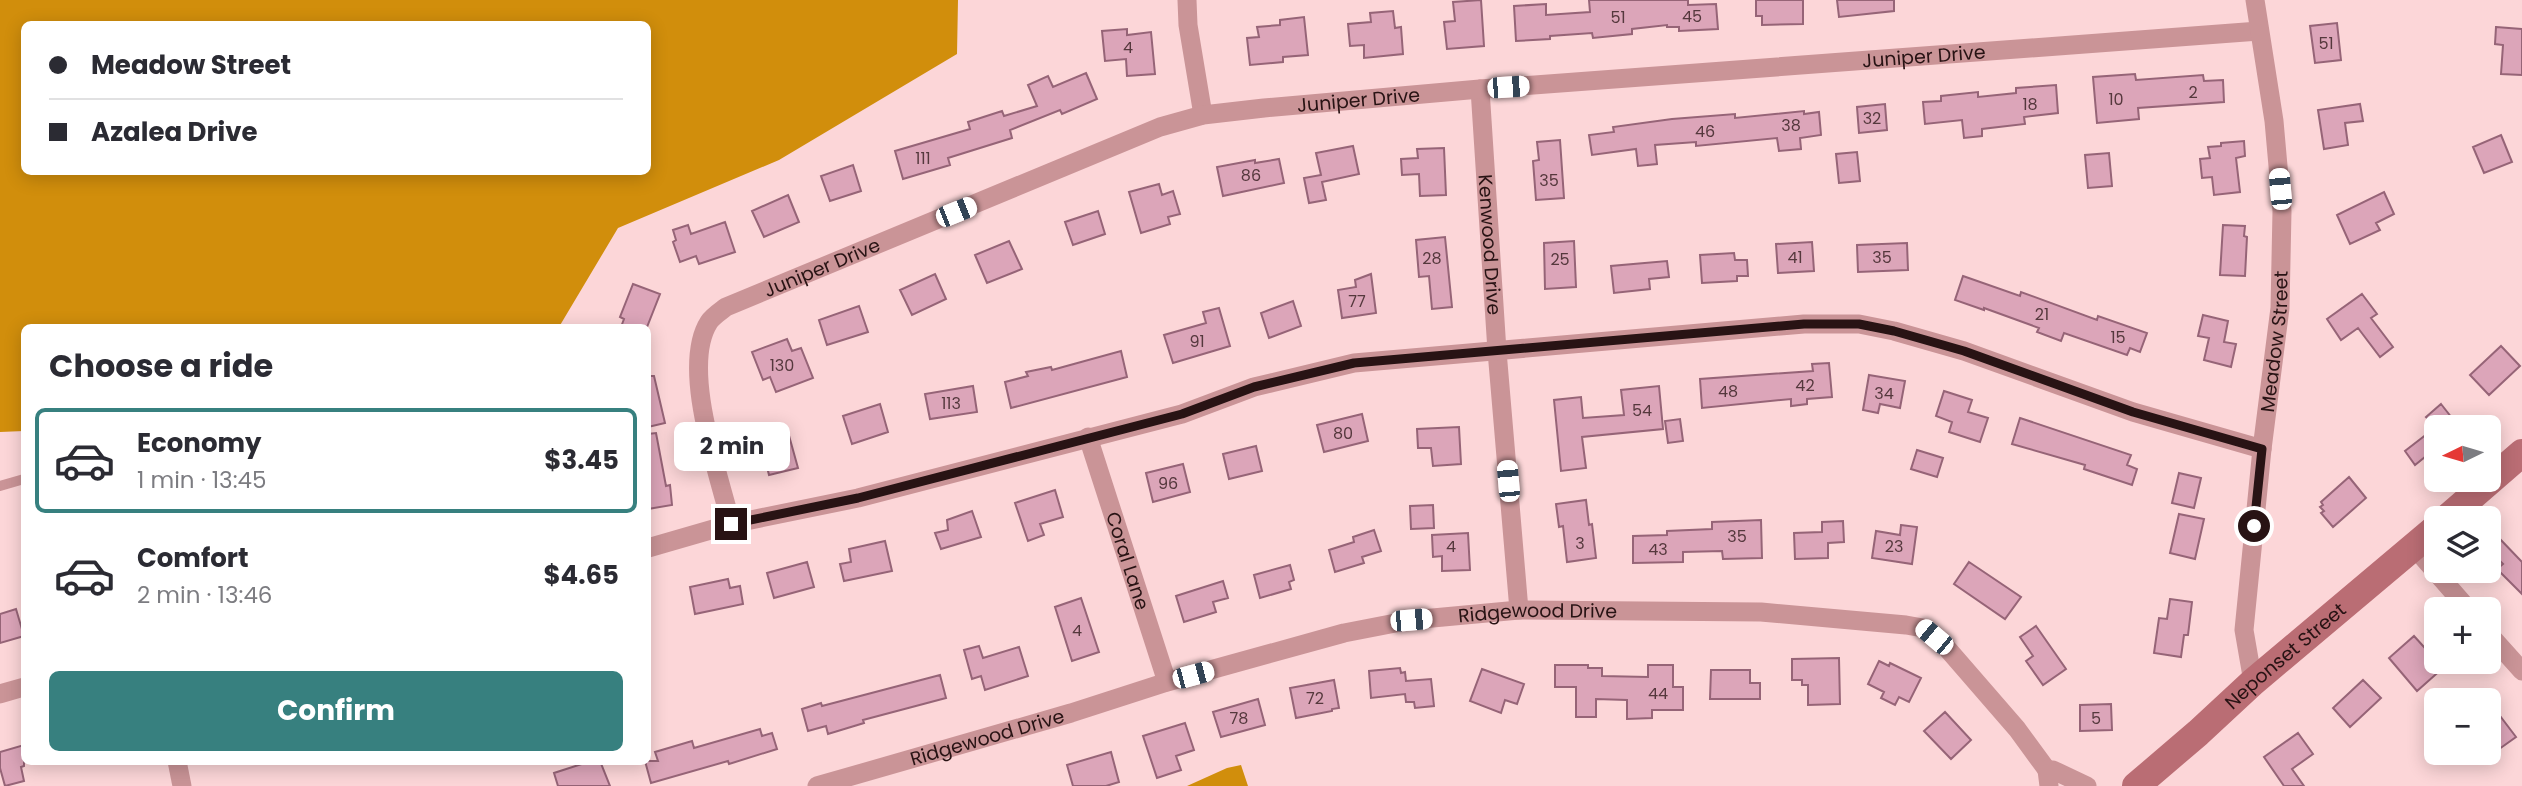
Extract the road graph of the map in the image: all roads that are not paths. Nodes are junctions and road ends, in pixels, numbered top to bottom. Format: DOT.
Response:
graph roads {
  1 [pos="1187,0"];
  2 [pos="2255,0"];
  3 [pos="2259,31"];
  4 [pos="1480,89"];
  5 [pos="1203,116"];
  6 [pos="1497,351"];
  7 [pos="1088,438"];
  8 [pos="2262,449"];
  9 [pos="2522,453"];
  10 [pos="21,480"];
  11 [pos="0,486"];
  12 [pos="2461,506"];
  13 [pos="731,524"];
  14 [pos="2424,538"];
  15 [pos="651,547"];
  16 [pos="2414,547"];
  17 [pos="2458,597"];
  18 [pos="1519,610"];
  19 [pos="2501,648"];
  20 [pos="2522,671"];
  21 [pos="1167,682"];
  22 [pos="2253,682"];
  23 [pos="21,688"];
  24 [pos="0,694"];
  25 [pos="178,765"];
  26 [pos="2048,778"];
  27 [pos="182,786"];
  28 [pos="817,786"];
  29 [pos="2087,786"];
  30 [pos="2136,786"];
  1 -- 5 [label="street"];
  2 -- 3 [label="street, Meadow Street"];
  3 -- 4 [label="street, Juniper Drive"];
  3 -- 8 [label="street, Meadow Street"];
  4 -- 5 [label="street, Juniper Drive"];
  4 -- 6 [label="street, Kenwood Drive"];
  5 -- 13 [label="street, Juniper Drive"];
  6 -- 7 [label="street"];
  6 -- 8 [label="street"];
  6 -- 18 [label="street, Kenwood Drive"];
  7 -- 13 [label="street"];
  7 -- 21 [label="street, Coral Lane"];
  8 -- 22 [label="street, Meadow Street"];
  9 -- 12 [label="main road"];
  10 -- 11 [label="lane"];
  13 -- 15 [label="street"];
  14 -- 16 [label="main road, Neponset Street"];
  16 -- 17 [label="street"];
  16 -- 22 [label="main road, Neponset Street"];
  18 -- 21 [label="street, Ridgewood Drive"];
  18 -- 26 [label="street, Ridgewood Drive"];
  19 -- 20 [label="street"];
  21 -- 28 [label="street, Ridgewood Drive"];
  22 -- 30 [label="main road, Neponset Street"];
  23 -- 24 [label="street"];
  25 -- 27 [label="street"];
  26 -- 29 [label="street, Ridgewood Drive"];
}
